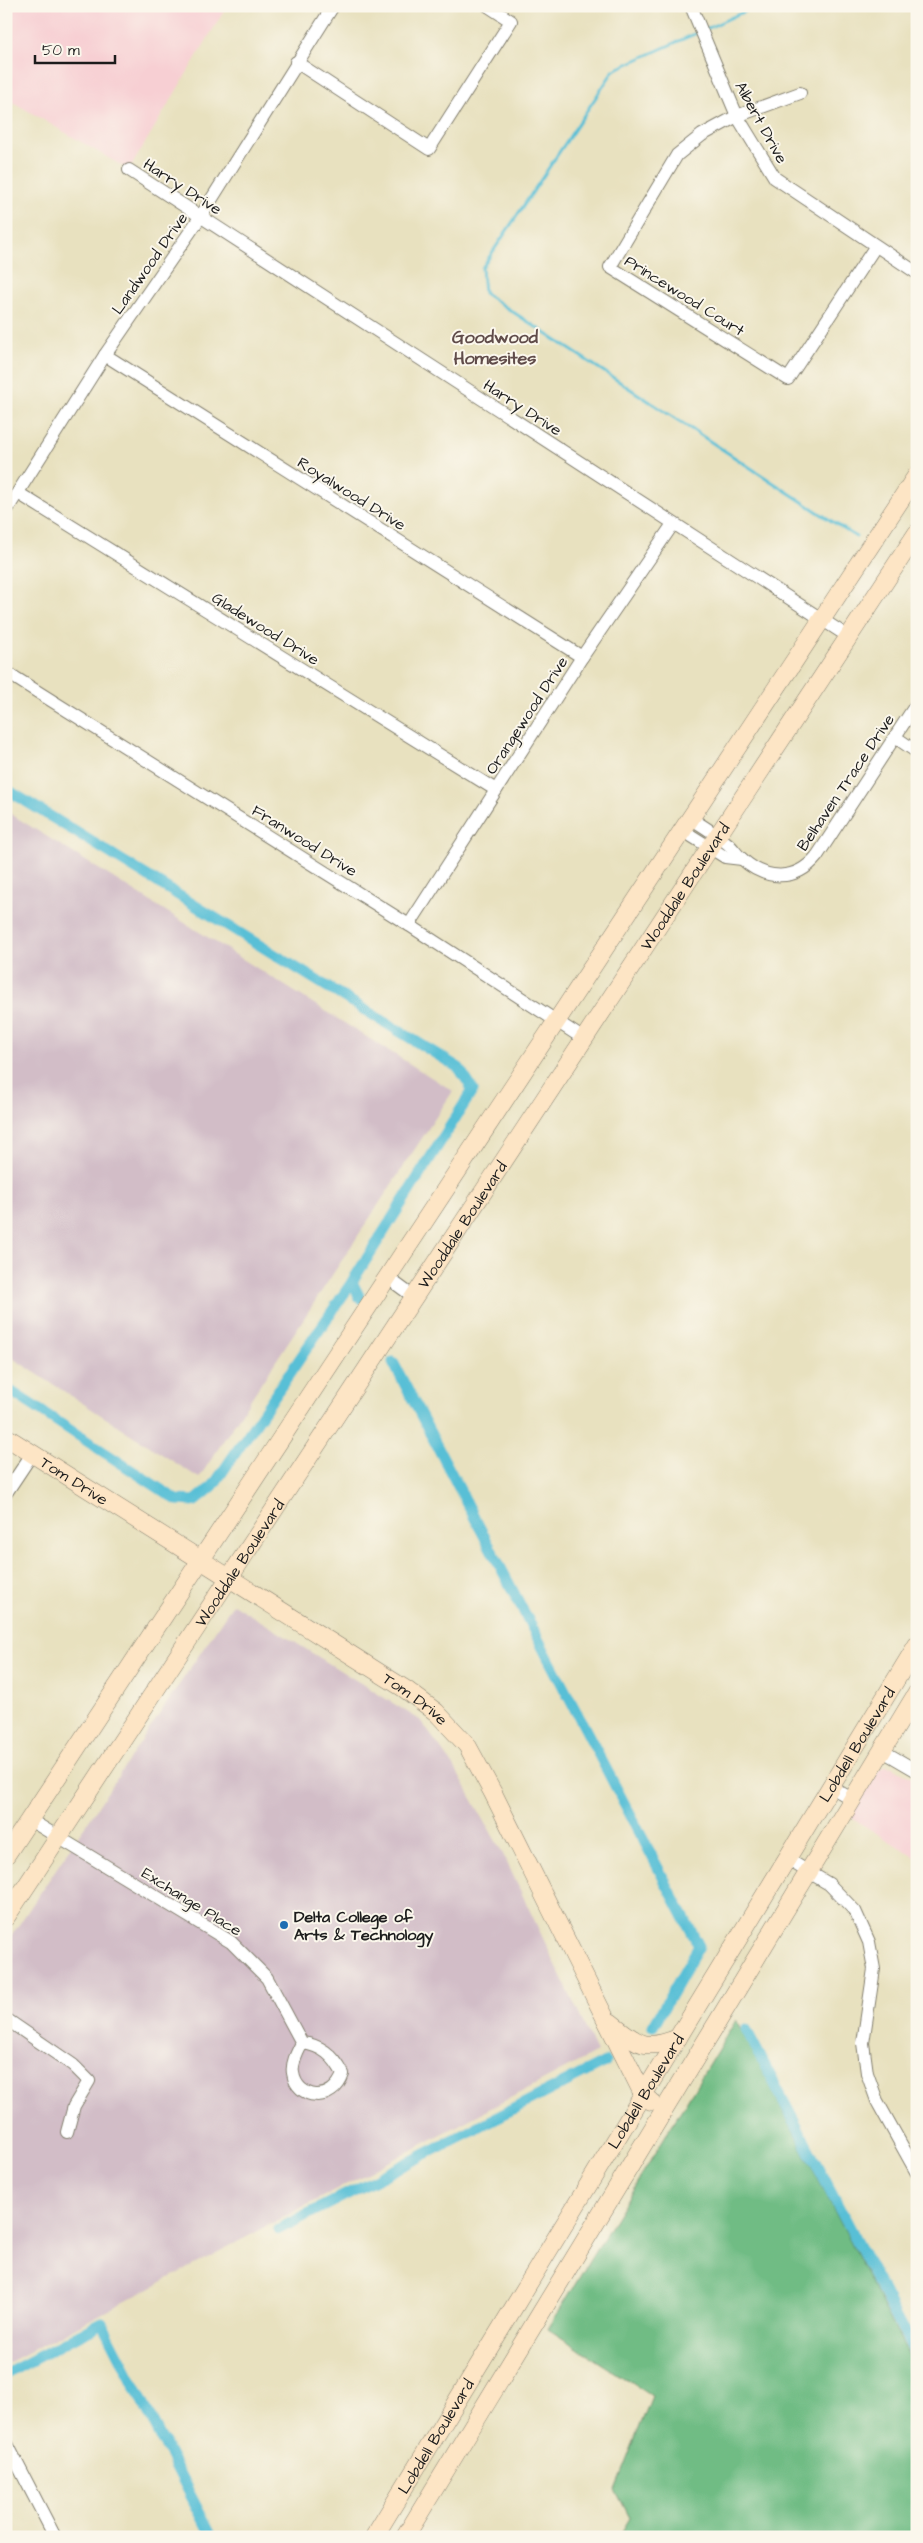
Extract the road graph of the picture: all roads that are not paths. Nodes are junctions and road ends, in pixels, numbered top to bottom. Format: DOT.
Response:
graph roads {
  1 [pos="333,6"];
  2 [pos="488,6"];
  3 [pos="690,6"];
  4 [pos="296,62"];
  5 [pos="800,93"];
  6 [pos="737,116"];
  7 [pos="129,170"];
  8 [pos="201,216"];
  9 [pos="875,247"];
  10 [pos="917,273"];
  11 [pos="105,355"];
  12 [pos="917,475"];
  13 [pos="18,493"];
  14 [pos="6,511"];
  15 [pos="673,524"];
  16 [pos="917,533"];
  17 [pos="822,618"];
  18 [pos="849,637"];
  19 [pos="582,657"];
  20 [pos="6,672"];
  21 [pos="917,704"];
  22 [pos="895,737"];
  23 [pos="917,752"];
  24 [pos="496,790"];
  25 [pos="686,824"];
  26 [pos="713,842"];
  27 [pos="409,925"];
  28 [pos="556,1020"];
  29 [pos="584,1039"];
  30 [pos="388,1278"];
  31 [pos="414,1297"];
  32 [pos="6,1438"];
  33 [pos="32,1454"];
  34 [pos="6,1493"];
  35 [pos="202,1562"];
  36 [pos="228,1578"];
  37 [pos="917,1645"];
  38 [pos="917,1693"];
  39 [pos="881,1750"];
  40 [pos="917,1771"];
  41 [pos="831,1787"];
  42 [pos="852,1799"];
  43 [pos="30,1820"];
  44 [pos="59,1838"];
  45 [pos="6,1855"];
  46 [pos="787,1859"];
  47 [pos="807,1871"];
  48 [pos="6,1917"];
  49 [pos="606,2018"];
  50 [pos="6,2020"];
  51 [pos="678,2038"];
  52 [pos="302,2043"];
  53 [pos="644,2096"];
  54 [pos="663,2112"];
  55 [pos="67,2132"];
  56 [pos="917,2173"];
  57 [pos="562,2229"];
  58 [pos="548,2301"];
  59 [pos="498,2334"];
  60 [pos="520,2347"];
  61 [pos="6,2442"];
  62 [pos="399,2496"];
  63 [pos="55,2537"];
  64 [pos="374,2537"];
  65 [pos="396,2537"];
  66 [pos="405,2537"];
  1 -- 4 [label="street, Landwood Drive"];
  2 -- 4 [label="street"];
  3 -- 6 [label="street, Albert Drive"];
  4 -- 8 [label="street, Landwood Drive"];
  5 -- 6 [label="street, Princewood Court"];
  6 -- 9 [label="street, Albert Drive"];
  6 -- 9 [label="street, Princewood Court"];
  7 -- 8 [label="street, Harry Drive"];
  8 -- 11 [label="street, Landwood Drive"];
  8 -- 15 [label="street, Harry Drive"];
  9 -- 10 [label="street, Albert Drive"];
  11 -- 13 [label="street, Landwood Drive"];
  11 -- 19 [label="street, Royalwood Drive"];
  12 -- 17 [label="street, Wooddale Boulevard"];
  13 -- 14 [label="street, Landwood Drive"];
  13 -- 24 [label="street, Gladewood Drive"];
  15 -- 17 [label="street, Harry Drive"];
  15 -- 19 [label="street, Orangewood Drive"];
  16 -- 18 [label="street, Wooddale Boulevard"];
  17 -- 18 [label="street, Harry Drive"];
  17 -- 25 [label="street, Wooddale Boulevard"];
  18 -- 26 [label="street, Wooddale Boulevard"];
  19 -- 24 [label="street, Orangewood Drive"];
  20 -- 27 [label="street, Franwood Drive"];
  21 -- 22 [label="street, Belhaven Trace Drive"];
  22 -- 23 [label="street"];
  22 -- 26 [label="street, Belhaven Trace Drive"];
  24 -- 27 [label="street, Orangewood Drive"];
  25 -- 26 [label="street, Belhaven Trace Drive"];
  25 -- 28 [label="street, Wooddale Boulevard"];
  26 -- 29 [label="street, Wooddale Boulevard"];
  27 -- 28 [label="street, Franwood Drive"];
  28 -- 29 [label="street, Franwood Drive"];
  28 -- 30 [label="street, Wooddale Boulevard"];
  29 -- 31 [label="street, Wooddale Boulevard"];
  30 -- 31 [label="street"];
  30 -- 35 [label="street, Wooddale Boulevard"];
  31 -- 36 [label="street, Wooddale Boulevard"];
  32 -- 33 [label="street, Tom Drive"];
  33 -- 34 [label="street"];
  33 -- 35 [label="street, Tom Drive"];
  35 -- 36 [label="street, Tom Drive"];
  35 -- 43 [label="street, Wooddale Boulevard"];
  36 -- 44 [label="street, Wooddale Boulevard"];
  36 -- 49 [label="street, Tom Drive"];
  37 -- 41 [label="street, Lobdell Boulevard"];
  38 -- 39 [label="street, Lobdell Boulevard"];
  39 -- 40 [label="street"];
  39 -- 42 [label="street, Lobdell Boulevard"];
  41 -- 42 [label="street"];
  41 -- 46 [label="street, Lobdell Boulevard"];
  42 -- 47 [label="street, Lobdell Boulevard"];
  43 -- 44 [label="street, Exchange Place"];
  43 -- 45 [label="street, Wooddale Boulevard"];
  44 -- 48 [label="street, Wooddale Boulevard"];
  44 -- 52 [label="street, Exchange Place"];
  46 -- 47 [label="street"];
  46 -- 51 [label="street, Lobdell Boulevard"];
  47 -- 54 [label="street, Lobdell Boulevard"];
  47 -- 56 [label="street"];
  49 -- 51 [label="street"];
  49 -- 53 [label="street, Tom Drive"];
  50 -- 55 [label="street"];
  51 -- 53 [label="street, Lobdell Boulevard"];
  52 -- 52 [label="street"];
  53 -- 54 [label="street, Tom Drive"];
  53 -- 57 [label="street, Lobdell Boulevard"];
  54 -- 58 [label="street, Lobdell Boulevard"];
  57 -- 58 [label="street"];
  57 -- 59 [label="street, Lobdell Boulevard"];
  58 -- 60 [label="street, Lobdell Boulevard"];
  59 -- 60 [label="street"];
  59 -- 62 [label="street, Lobdell Boulevard"];
  60 -- 66 [label="street, Lobdell Boulevard"];
  61 -- 63 [label="street"];
  62 -- 64 [label="street, Lobdell Boulevard"];
  62 -- 65 [label="street"];
}
